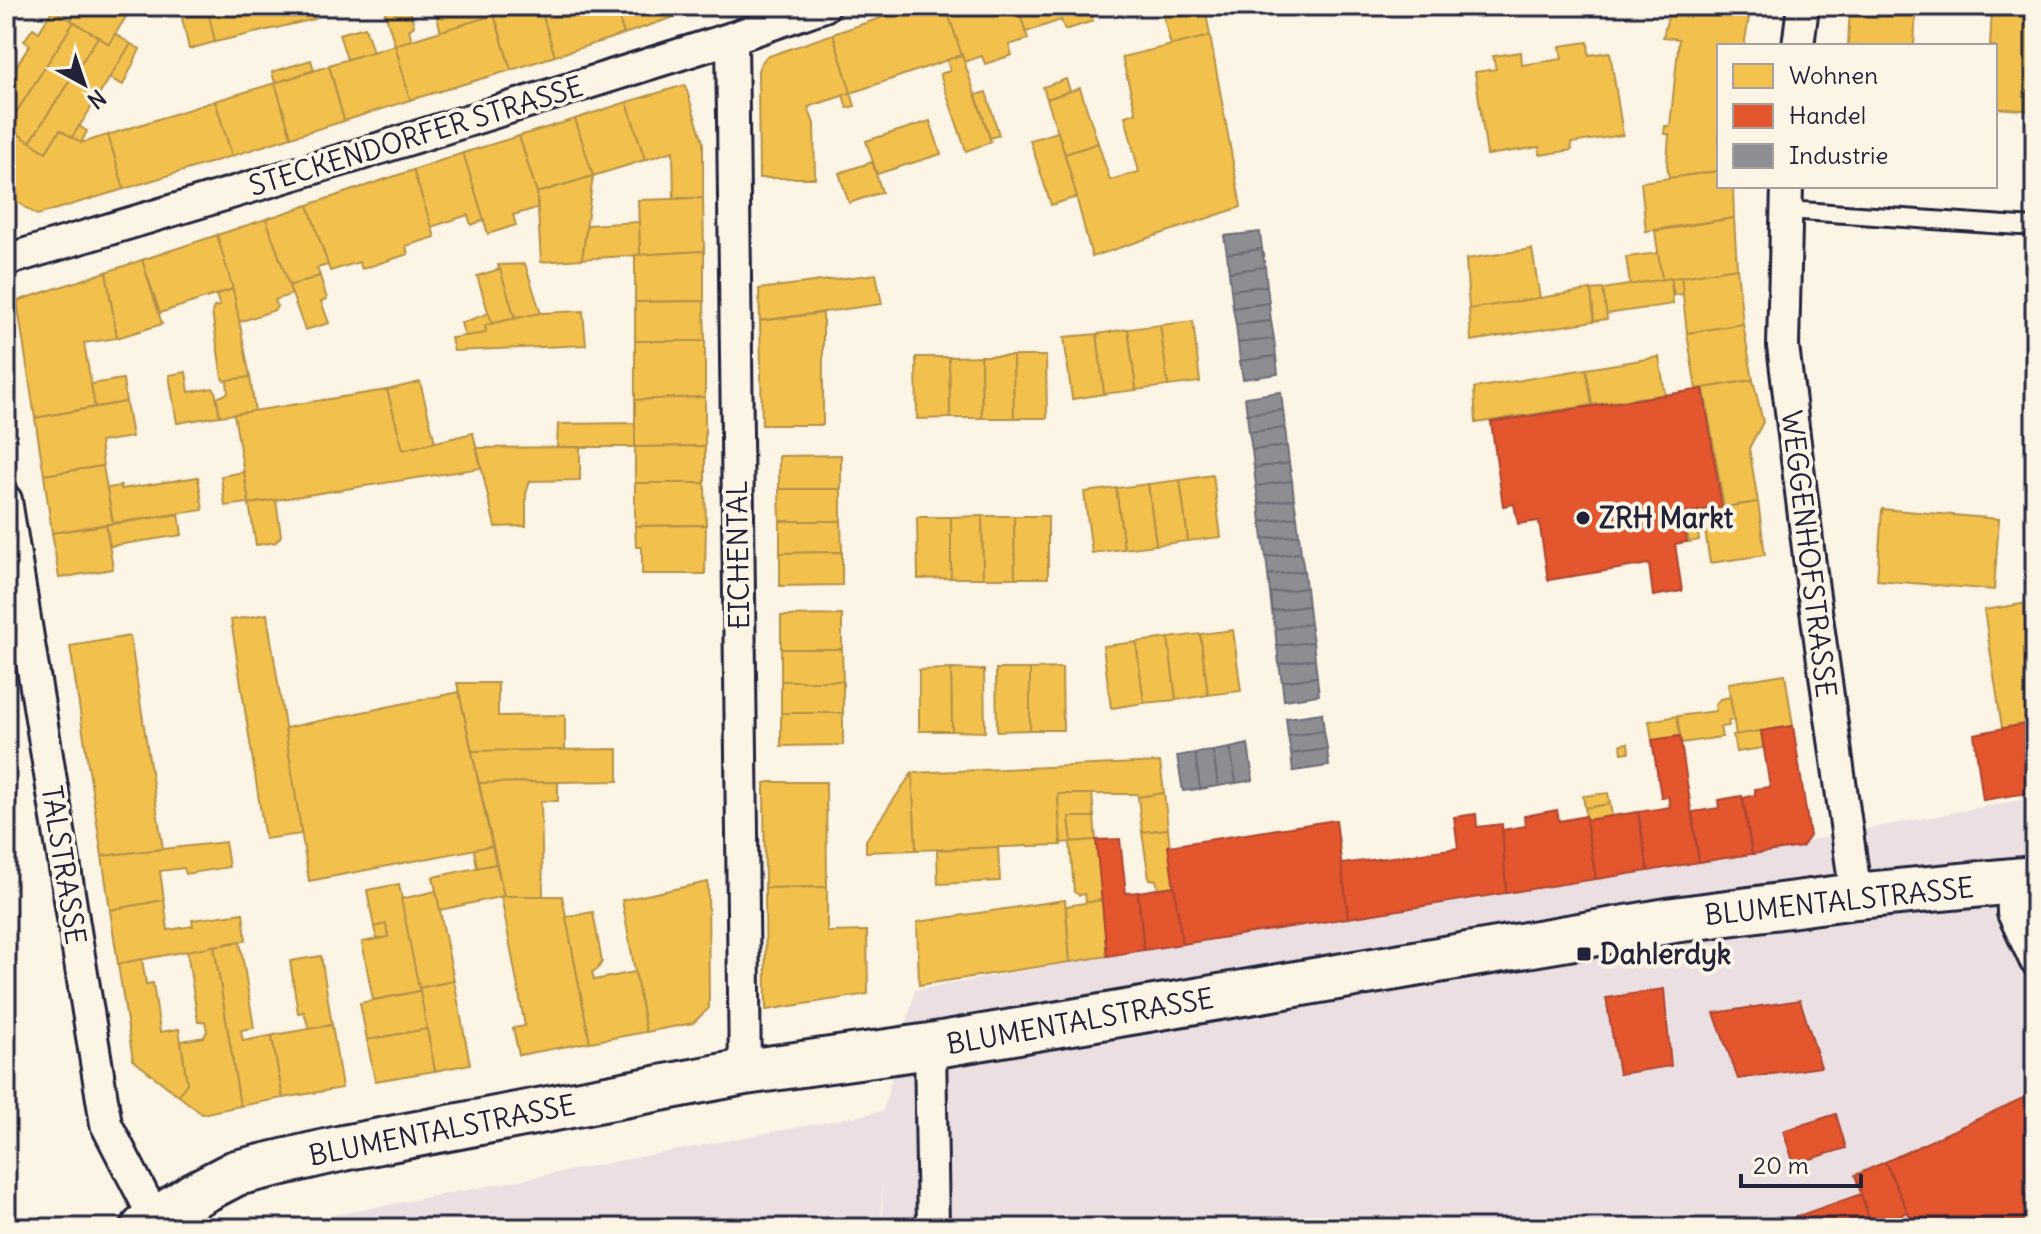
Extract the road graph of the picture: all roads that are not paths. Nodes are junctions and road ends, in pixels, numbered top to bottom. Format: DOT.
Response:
graph roads {
  1 [pos="824,6"];
  2 [pos="1803,6"];
  3 [pos="732,38"];
  4 [pos="1798,44"];
  5 [pos="1787,198"];
  6 [pos="2035,227"];
  7 [pos="6,260"];
  8 [pos="6,500"];
  9 [pos="2024,881"];
  10 [pos="1856,896"];
  11 [pos="2035,960"];
  12 [pos="930,1046"];
  13 [pos="745,1072"];
  14 [pos="150,1224"];
  15 [pos="933,1228"];
  1 -- 3 [label="street, STECKENDORFER STRASSE"];
  2 -- 4 [label="street"];
  3 -- 7 [label="street, STECKENDORFER STRASSE"];
  3 -- 13 [label="street, EICHENTAL"];
  5 -- 6 [label="lane, WEGGENHOFSTRASSE"];
  5 -- 10 [label="street, WEGGENHOFSTRASSE"];
  8 -- 14 [label="street, TALSTRASSE"];
  9 -- 10 [label="main road, BLUMENTALSTRASSE"];
  9 -- 11 [label="street"];
  10 -- 12 [label="main road, BLUMENTALSTRASSE"];
  12 -- 13 [label="main road, BLUMENTALSTRASSE"];
  12 -- 15 [label="street"];
  13 -- 14 [label="main road, BLUMENTALSTRASSE"];
}
